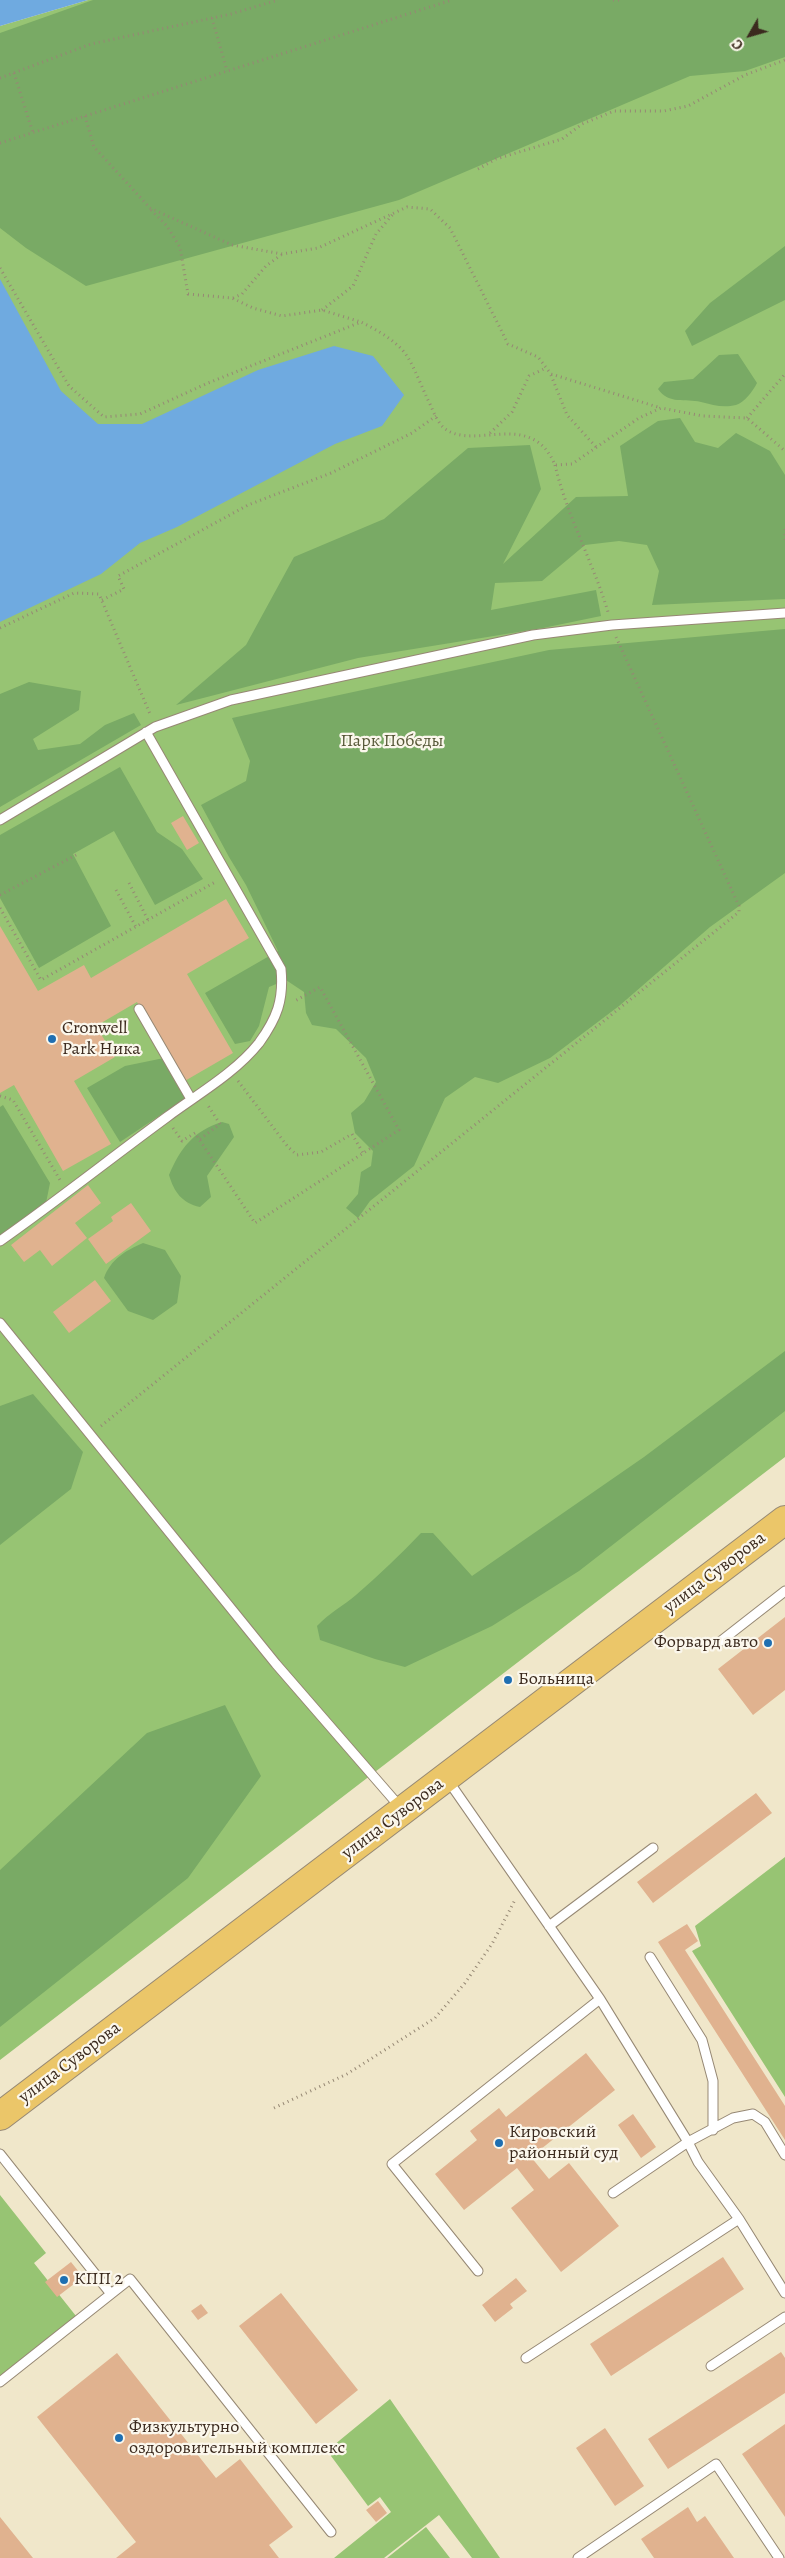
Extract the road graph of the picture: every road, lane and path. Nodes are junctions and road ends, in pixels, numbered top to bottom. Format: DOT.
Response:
graph roads {
  1 [pos="278,0"];
  2 [pos="452,0"];
  3 [pos="613,0"];
  4 [pos="620,0"];
  5 [pos="212,18"];
  6 [pos="785,60"];
  7 [pos="227,71"];
  8 [pos="14,73"];
  9 [pos="0,78"];
  10 [pos="85,116"];
  11 [pos="33,133"];
  12 [pos="0,143"];
  13 [pos="478,170"];
  14 [pos="150,208"];
  15 [pos="394,213"];
  16 [pos="282,254"];
  17 [pos="0,268"];
  18 [pos="232,298"];
  19 [pos="322,310"];
  20 [pos="361,322"];
  21 [pos="546,368"];
  22 [pos="551,374"];
  23 [pos="785,374"];
  24 [pos="661,408"];
  25 [pos="436,416"];
  26 [pos="747,418"];
  27 [pos="490,434"];
  28 [pos="596,447"];
  29 [pos="785,451"];
  30 [pos="555,465"];
  31 [pos="785,529"];
  32 [pos="785,542"];
  33 [pos="102,600"];
  34 [pos="785,613"];
  35 [pos="612,625"];
  36 [pos="0,628"];
  37 [pos="155,727"];
  38 [pos="146,732"];
  39 [pos="0,820"];
  40 [pos="78,854"];
  41 [pos="228,874"];
  42 [pos="129,883"];
  43 [pos="116,890"];
  44 [pos="0,895"];
  45 [pos="0,908"];
  46 [pos="148,920"];
  47 [pos="136,927"];
  48 [pos="138,1009"];
  49 [pos="279,1010"];
  50 [pos="230,1070"];
  51 [pos="0,1096"];
  52 [pos="195,1096"];
  53 [pos="165,1118"];
  54 [pos="200,1139"];
  55 [pos="363,1153"];
  56 [pos="68,1194"];
  57 [pos="0,1241"];
  58 [pos="2,1330"];
  59 [pos="91,1435"];
  60 [pos="785,1520"];
  61 [pos="785,1591"];
  62 [pos="721,1640"];
  63 [pos="446,1779"];
  64 [pos="404,1812"];
  65 [pos="653,1848"];
  66 [pos="522,1886"];
  67 [pos="549,1926"];
  68 [pos="650,1957"];
  69 [pos="600,1999"];
  70 [pos="274,2108"];
  71 [pos="0,2116"];
  72 [pos="713,2130"];
  73 [pos="688,2142"];
  74 [pos="0,2154"];
  75 [pos="785,2155"];
  76 [pos="613,2193"];
  77 [pos="739,2220"];
  78 [pos="478,2271"];
  79 [pos="785,2293"];
  80 [pos="111,2294"];
  81 [pos="785,2317"];
  82 [pos="526,2358"];
  83 [pos="711,2366"];
  84 [pos="0,2382"];
  85 [pos="331,2532"];
  86 [pos="578,2558"];
  87 [pos="779,2558"];
  1 -- 5 [label="path"];
  2 -- 7 [label="path"];
  3 -- 4 [label="path"];
  5 -- 7 [label="path"];
  5 -- 8 [label="path"];
  6 -- 13 [label="path"];
  7 -- 10 [label="path"];
  8 -- 9 [label="path"];
  8 -- 11 [label="path"];
  10 -- 11 [label="path"];
  10 -- 14 [label="path"];
  11 -- 12 [label="path"];
  14 -- 16 [label="path"];
  14 -- 18 [label="path"];
  15 -- 16 [label="path"];
  15 -- 19 [label="path"];
  15 -- 21 [label="path"];
  16 -- 18 [label="path"];
  17 -- 20 [label="path"];
  18 -- 19 [label="path"];
  19 -- 20 [label="path"];
  20 -- 25 [label="path"];
  21 -- 22 [label="path"];
  21 -- 27 [label="path"];
  22 -- 24 [label="path"];
  22 -- 28 [label="path"];
  23 -- 26 [label="path"];
  24 -- 26 [label="path"];
  24 -- 28 [label="path"];
  25 -- 27 [label="path"];
  25 -- 33 [label="path"];
  26 -- 29 [label="path"];
  27 -- 30 [label="path"];
  28 -- 30 [label="path"];
  30 -- 35 [label="path"];
  31 -- 32 [label="path"];
  33 -- 36 [label="path"];
  33 -- 37 [label="path"];
  34 -- 35 [label="lane"];
  35 -- 37 [label="lane"];
  35 -- 59 [label="path"];
  37 -- 38 [label="lane"];
  38 -- 39 [label="lane"];
  38 -- 41 [label="lane"];
  40 -- 44 [label="path"];
  41 -- 46 [label="path"];
  41 -- 49 [label="lane"];
  42 -- 46 [label="path"];
  43 -- 47 [label="path"];
  45 -- 47 [label="path"];
  46 -- 47 [label="path"];
  48 -- 52 [label="lane"];
  49 -- 50 [label="lane"];
  49 -- 55 [label="path"];
  50 -- 52 [label="lane"];
  50 -- 55 [label="path"];
  51 -- 56 [label="path"];
  52 -- 53 [label="lane"];
  52 -- 54 [label="path"];
  53 -- 54 [label="path"];
  53 -- 56 [label="lane"];
  54 -- 55 [label="path"];
  56 -- 57 [label="lane"];
  58 -- 59 [label="lane"];
  59 -- 64 [label="lane"];
  60 -- 63 [label="main road, улица Суворова"];
  61 -- 62 [label="lane"];
  63 -- 64 [label="main road, улица Суворова"];
  63 -- 66 [label="lane"];
  64 -- 71 [label="main road, улица Суворова"];
  65 -- 67 [label="lane"];
  66 -- 67 [label="lane"];
  66 -- 70 [label="path"];
  67 -- 69 [label="lane"];
  68 -- 72 [label="lane"];
  69 -- 73 [label="lane"];
  69 -- 78 [label="lane"];
  72 -- 73 [label="lane"];
  72 -- 75 [label="lane"];
  73 -- 76 [label="lane"];
  73 -- 77 [label="lane"];
  74 -- 80 [label="lane"];
  77 -- 79 [label="lane"];
  77 -- 82 [label="lane"];
  80 -- 84 [label="lane"];
  80 -- 85 [label="lane"];
  81 -- 83 [label="lane"];
  86 -- 87 [label="lane"];
}
